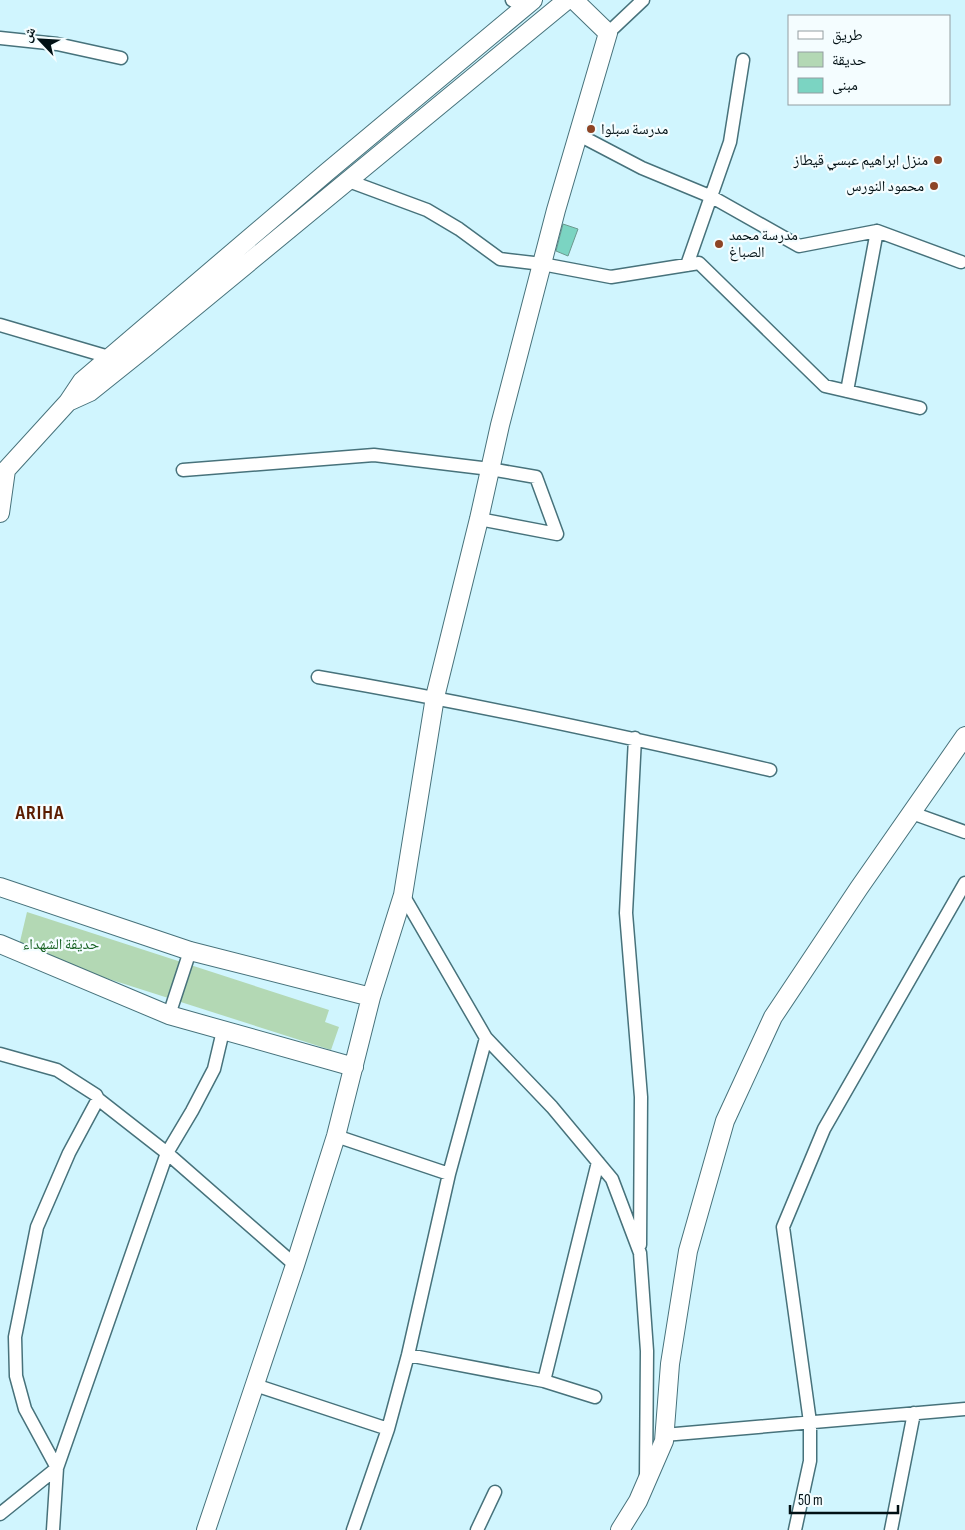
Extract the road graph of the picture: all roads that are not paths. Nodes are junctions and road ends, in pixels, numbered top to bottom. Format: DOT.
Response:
graph roads {
  1 [pos="567,0"];
  2 [pos="574,0"];
  3 [pos="643,0"];
  4 [pos="523,2"];
  5 [pos="608,33"];
  6 [pos="0,38"];
  7 [pos="121,58"];
  8 [pos="743,60"];
  9 [pos="578,134"];
  10 [pos="346,180"];
  11 [pos="712,197"];
  12 [pos="877,231"];
  13 [pos="961,262"];
  14 [pos="542,264"];
  15 [pos="687,265"];
  16 [pos="0,325"];
  17 [pos="109,357"];
  18 [pos="847,391"];
  19 [pos="68,402"];
  20 [pos="920,408"];
  21 [pos="3,469"];
  22 [pos="490,469"];
  23 [pos="183,470"];
  24 [pos="0,513"];
  25 [pos="479,519"];
  26 [pos="318,677"];
  27 [pos="435,697"];
  28 [pos="965,736"];
  29 [pos="635,738"];
  30 [pos="770,770"];
  31 [pos="912,813"];
  32 [pos="965,832"];
  33 [pos="965,883"];
  34 [pos="0,887"];
  35 [pos="403,895"];
  36 [pos="0,944"];
  37 [pos="190,951"];
  38 [pos="371,997"];
  39 [pos="169,1015"];
  40 [pos="223,1031"];
  41 [pos="486,1038"];
  42 [pos="0,1054"];
  43 [pos="354,1067"];
  44 [pos="98,1099"];
  45 [pos="336,1136"];
  46 [pos="167,1154"];
  47 [pos="598,1162"];
  48 [pos="449,1174"];
  49 [pos="640,1253"];
  50 [pos="295,1265"];
  51 [pos="408,1355"];
  52 [pos="544,1382"];
  53 [pos="255,1385"];
  54 [pos="595,1397"];
  55 [pos="965,1409"];
  56 [pos="914,1413"];
  57 [pos="810,1422"];
  58 [pos="388,1429"];
  59 [pos="664,1435"];
  60 [pos="57,1468"];
  61 [pos="646,1482"];
  62 [pos="495,1492"];
  63 [pos="0,1514"];
  64 [pos="53,1530"];
  65 [pos="206,1530"];
  66 [pos="353,1530"];
  67 [pos="477,1530"];
  68 [pos="620,1530"];
  69 [pos="795,1530"];
  70 [pos="890,1530"];
  1 -- 10 [label="main road"];
  2 -- 5 [label="main road"];
  3 -- 5 [label="street"];
  4 -- 17 [label="main road"];
  5 -- 9 [label="main road"];
  6 -- 7 [label="street"];
  8 -- 11 [label="street"];
  9 -- 11 [label="street"];
  9 -- 14 [label="main road"];
  10 -- 14 [label="street"];
  10 -- 19 [label="main road"];
  11 -- 12 [label="street"];
  11 -- 15 [label="street"];
  12 -- 13 [label="street"];
  12 -- 18 [label="street"];
  14 -- 15 [label="street"];
  14 -- 22 [label="main road"];
  15 -- 18 [label="street"];
  16 -- 17 [label="street"];
  17 -- 19 [label="main road"];
  18 -- 20 [label="street"];
  19 -- 21 [label="main road"];
  21 -- 24 [label="main road"];
  22 -- 23 [label="street"];
  22 -- 25 [label="main road"];
  22 -- 25 [label="street"];
  25 -- 27 [label="main road"];
  26 -- 27 [label="street"];
  27 -- 29 [label="street"];
  27 -- 35 [label="main road"];
  28 -- 31 [label="main road"];
  29 -- 30 [label="street"];
  29 -- 49 [label="street"];
  31 -- 32 [label="street"];
  31 -- 59 [label="main road"];
  33 -- 57 [label="street"];
  34 -- 37 [label="main road"];
  35 -- 38 [label="main road"];
  35 -- 41 [label="street"];
  36 -- 39 [label="main road"];
  37 -- 38 [label="main road"];
  37 -- 39 [label="street"];
  38 -- 43 [label="main road"];
  39 -- 40 [label="main road"];
  40 -- 43 [label="main road"];
  40 -- 46 [label="street"];
  41 -- 47 [label="street"];
  41 -- 48 [label="street"];
  42 -- 44 [label="street"];
  43 -- 45 [label="main road"];
  44 -- 46 [label="street"];
  44 -- 60 [label="street"];
  45 -- 48 [label="street"];
  45 -- 50 [label="main road"];
  46 -- 50 [label="street"];
  46 -- 60 [label="street"];
  47 -- 49 [label="street"];
  47 -- 52 [label="street"];
  48 -- 51 [label="street"];
  49 -- 61 [label="street"];
  50 -- 53 [label="main road"];
  51 -- 52 [label="street"];
  51 -- 58 [label="street"];
  52 -- 54 [label="street"];
  53 -- 58 [label="street"];
  53 -- 65 [label="main road"];
  55 -- 56 [label="street"];
  56 -- 57 [label="street"];
  56 -- 70 [label="street"];
  57 -- 59 [label="street"];
  57 -- 69 [label="street"];
  58 -- 66 [label="street"];
  59 -- 61 [label="main road"];
  60 -- 63 [label="street"];
  60 -- 64 [label="street"];
  61 -- 68 [label="main road"];
  62 -- 67 [label="street"];
}
